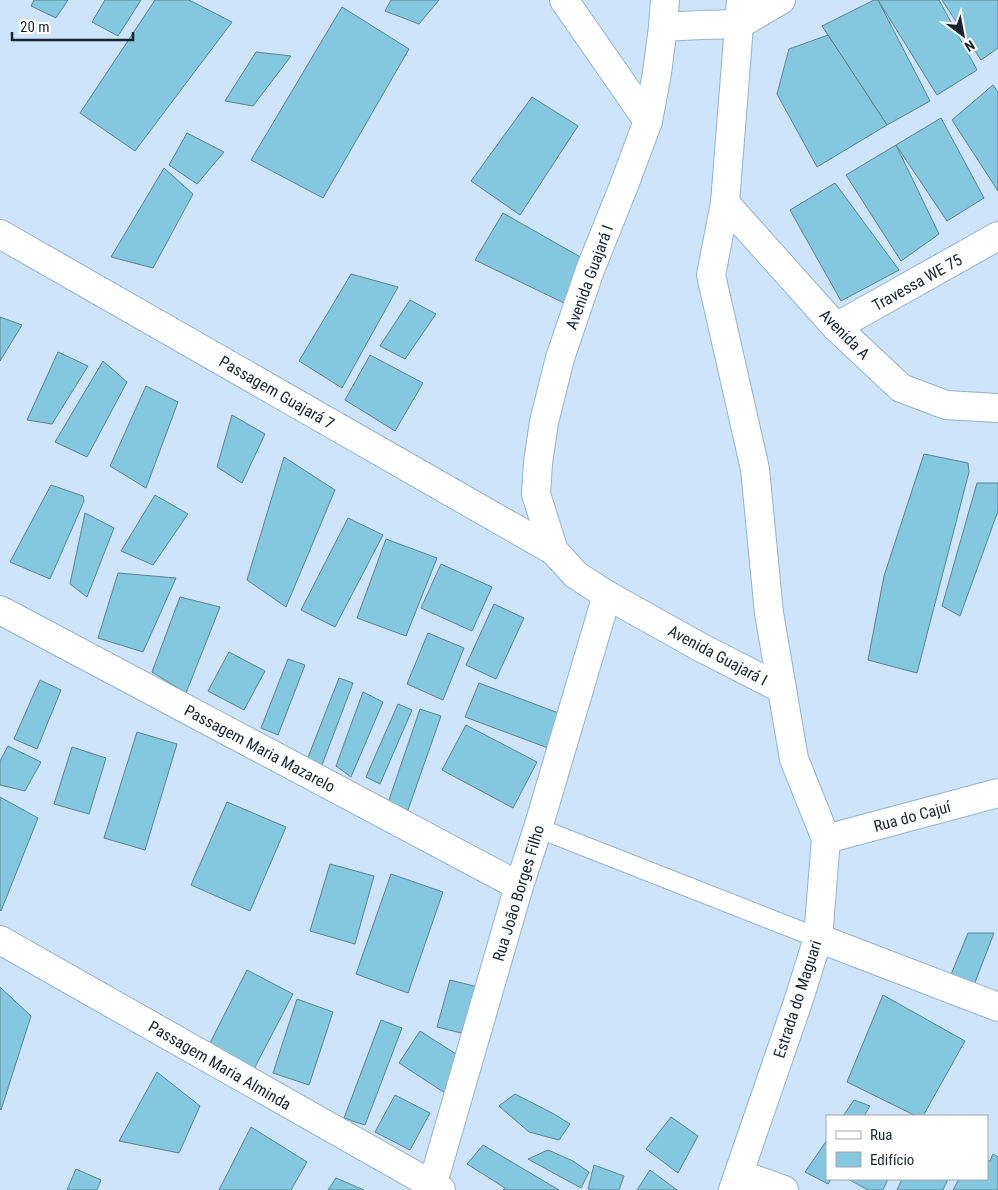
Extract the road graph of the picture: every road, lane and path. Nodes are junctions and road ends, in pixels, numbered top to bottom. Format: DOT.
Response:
graph roads {
  1 [pos="564,0"];
  2 [pos="665,0"];
  3 [pos="781,0"];
  4 [pos="741,12"];
  5 [pos="663,27"];
  6 [pos="648,121"];
  7 [pos="726,203"];
  8 [pos="0,234"];
  9 [pos="998,236"];
  10 [pos="836,327"];
  11 [pos="998,408"];
  12 [pos="554,551"];
  13 [pos="607,595"];
  14 [pos="0,610"];
  15 [pos="782,689"];
  16 [pos="998,793"];
  17 [pos="538,828"];
  18 [pos="826,839"];
  19 [pos="519,886"];
  20 [pos="818,938"];
  21 [pos="0,940"];
  22 [pos="998,1007"];
  23 [pos="736,1182"];
  24 [pos="435,1188"];
  25 [pos="784,1190"];
  1 -- 6 [label="street"];
  2 -- 5 [label="street, Avenida Guajará I"];
  3 -- 4 [label="street"];
  4 -- 5 [label="street"];
  4 -- 7 [label="street, Avenida Guajará I"];
  5 -- 6 [label="street, Avenida Guajará I"];
  6 -- 12 [label="street, Avenida Guajará I"];
  7 -- 10 [label="street, Avenida A"];
  7 -- 15 [label="street, Avenida Guajará I"];
  8 -- 12 [label="street, Passagem Guajará 7"];
  9 -- 10 [label="street, Travessa WE 75"];
  10 -- 11 [label="street, Avenida A"];
  12 -- 13 [label="street, Avenida Guajará I"];
  13 -- 15 [label="street, Avenida Guajará I"];
  13 -- 17 [label="street, Rua João Borges Filho"];
  14 -- 19 [label="street, Passagem Maria Mazarelo"];
  15 -- 18 [label="street, Estrada do Maguari"];
  16 -- 18 [label="street, Rua do Cajuí"];
  17 -- 19 [label="street, Rua João Borges Filho"];
  17 -- 20 [label="lane"];
  18 -- 20 [label="street, Estrada do Maguari"];
  19 -- 24 [label="street, Rua João Borges Filho"];
  20 -- 22 [label="street"];
  20 -- 23 [label="street, Estrada do Maguari"];
  21 -- 24 [label="street, Passagem Maria Alminda"];
  23 -- 25 [label="street"];
}
